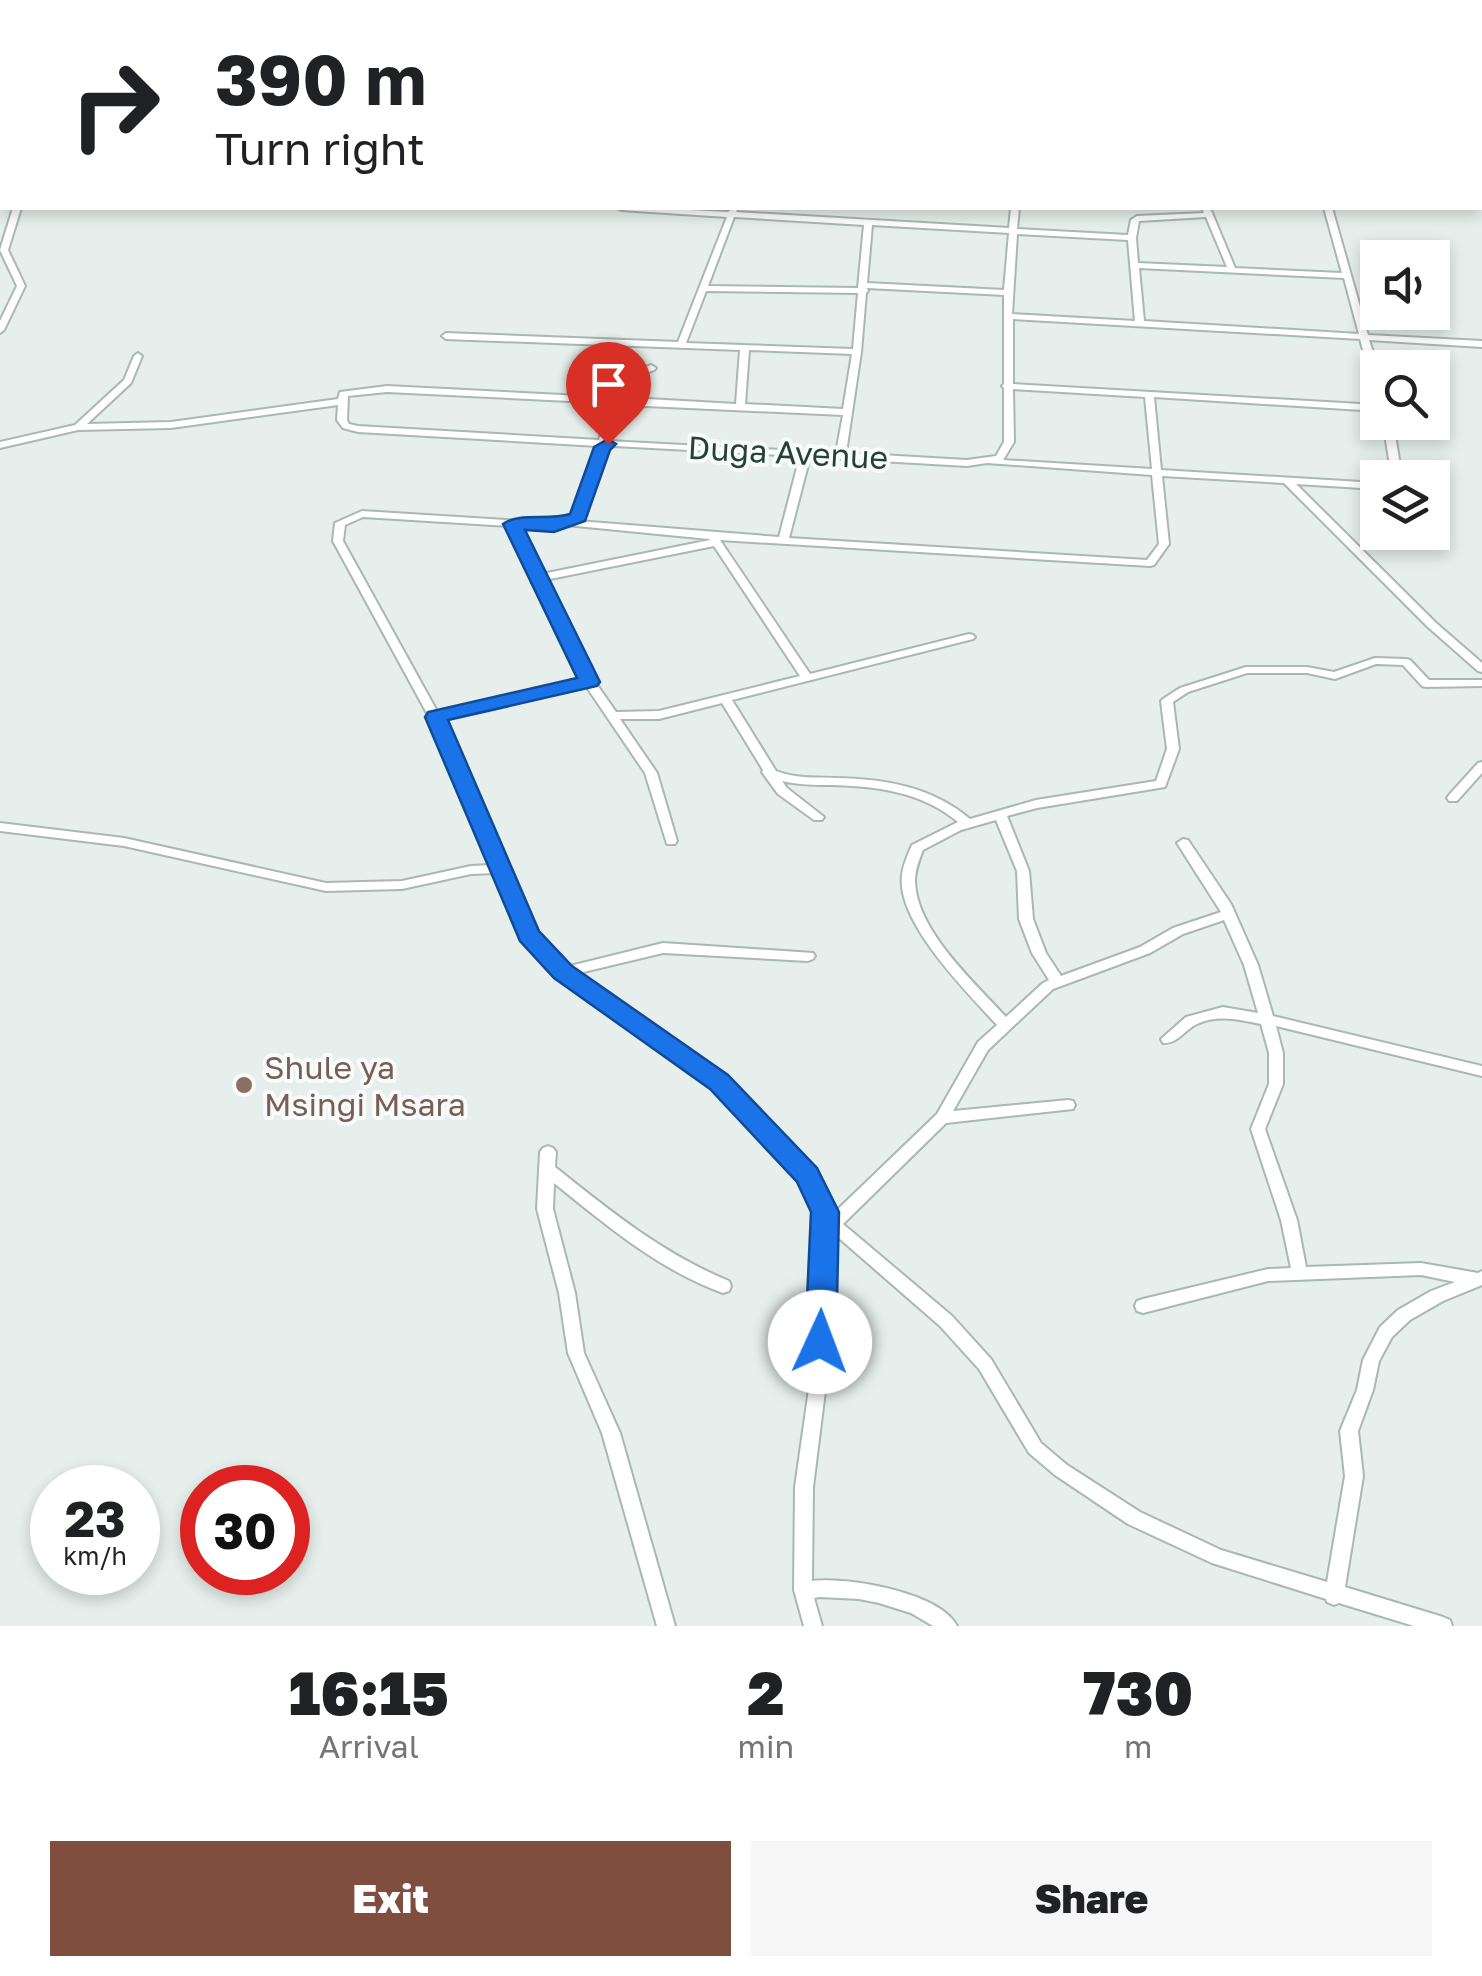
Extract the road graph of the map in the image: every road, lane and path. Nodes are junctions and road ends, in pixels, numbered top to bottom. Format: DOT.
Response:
graph roads {
  1 [pos="15,210"];
  2 [pos="696,210"];
  3 [pos="1015,210"];
  4 [pos="1329,210"];
  5 [pos="733,211"];
  6 [pos="1207,211"];
  7 [pos="868,222"];
  8 [pos="1015,230"];
  9 [pos="1132,238"];
  10 [pos="1135,265"];
  11 [pos="1232,270"];
  12 [pos="1346,276"];
  13 [pos="702,288"];
  14 [pos="864,288"];
  15 [pos="1008,293"];
  16 [pos="1010,316"];
  17 [pos="1140,325"];
  18 [pos="0,330"];
  19 [pos="446,336"];
  20 [pos="1362,338"];
  21 [pos="1482,344"];
  22 [pos="681,345"];
  23 [pos="745,348"];
  24 [pos="1366,350"];
  25 [pos="857,352"];
  26 [pos="138,356"];
  27 [pos="651,368"];
  28 [pos="1007,386"];
  29 [pos="1150,394"];
  30 [pos="340,402"];
  31 [pos="619,402"];
  32 [pos="740,406"];
  33 [pos="1360,407"];
  34 [pos="845,412"];
  35 [pos="78,427"];
  36 [pos="602,445"];
  37 [pos="0,446"];
  38 [pos="806,453"];
  39 [pos="841,454"];
  40 [pos="986,462"];
  41 [pos="1158,475"];
  42 [pos="1289,482"];
  43 [pos="1360,485"];
  44 [pos="568,523"];
  45 [pos="512,524"];
  46 [pos="714,539"];
  47 [pos="783,540"];
  48 [pos="539,578"];
  49 [pos="969,637"];
  50 [pos="1482,669"];
  51 [pos="807,678"];
  52 [pos="589,682"];
  53 [pos="1482,683"];
  54 [pos="725,699"];
  55 [pos="614,716"];
  56 [pos="436,717"];
  57 [pos="1482,766"];
  58 [pos="768,772"];
  59 [pos="1453,798"];
  60 [pos="1000,814"];
  61 [pos="818,817"];
  62 [pos="968,824"];
  63 [pos="0,828"];
  64 [pos="671,841"];
  65 [pos="1183,843"];
  66 [pos="500,869"];
  67 [pos="1228,914"];
  68 [pos="808,956"];
  69 [pos="563,972"];
  70 [pos="1058,982"];
  71 [pos="1267,1021"];
  72 [pos="1006,1026"];
  73 [pos="1168,1039"];
  74 [pos="1482,1071"];
  75 [pos="1068,1105"];
  76 [pos="942,1118"];
  77 [pos="829,1218"];
  78 [pos="1300,1275"];
  79 [pos="1480,1279"];
  80 [pos="723,1286"];
  81 [pos="1143,1306"];
  82 [pos="803,1590"];
  83 [pos="1334,1596"];
  84 [pos="666,1626"];
  85 [pos="813,1626"];
  86 [pos="948,1626"];
  87 [pos="1443,1626"];
  1 -- 18 [label="street"];
  2 -- 5 [label="street"];
  3 -- 8 [label="street"];
  4 -- 12 [label="street"];
  5 -- 7 [label="street"];
  5 -- 13 [label="street"];
  6 -- 9 [label="street"];
  6 -- 11 [label="street"];
  7 -- 8 [label="street"];
  7 -- 14 [label="street"];
  8 -- 9 [label="street"];
  8 -- 15 [label="street"];
  9 -- 10 [label="street"];
  10 -- 11 [label="street"];
  10 -- 17 [label="street"];
  11 -- 12 [label="street"];
  12 -- 20 [label="street"];
  13 -- 14 [label="street"];
  13 -- 22 [label="street"];
  14 -- 15 [label="street"];
  14 -- 25 [label="street"];
  15 -- 16 [label="street"];
  16 -- 17 [label="street"];
  16 -- 28 [label="street"];
  17 -- 20 [label="street"];
  19 -- 22 [label="street"];
  20 -- 21 [label="street"];
  20 -- 24 [label="street"];
  22 -- 23 [label="street"];
  23 -- 25 [label="street"];
  23 -- 32 [label="street"];
  25 -- 34 [label="street"];
  26 -- 35 [label="street"];
  27 -- 31 [label="street"];
  28 -- 29 [label="street"];
  28 -- 40 [label="street"];
  29 -- 33 [label="street"];
  29 -- 41 [label="street"];
  30 -- 31 [label="street"];
  30 -- 35 [label="street"];
  30 -- 36 [label="street, Duga Avenue"];
  31 -- 32 [label="street"];
  31 -- 36 [label="street"];
  32 -- 34 [label="street"];
  34 -- 39 [label="street"];
  35 -- 37 [label="street"];
  36 -- 38 [label="street, Duga Avenue"];
  36 -- 44 [label="street"];
  38 -- 39 [label="street, Duga Avenue"];
  38 -- 47 [label="street"];
  39 -- 40 [label="street, Duga Avenue"];
  40 -- 41 [label="street, Duga Avenue"];
  41 -- 42 [label="street, Duga Avenue"];
  41 -- 47 [label="street"];
  42 -- 43 [label="street, Duga Avenue"];
  42 -- 50 [label="street"];
  44 -- 45 [label="street"];
  44 -- 46 [label="street"];
  45 -- 48 [label="street"];
  45 -- 56 [label="street"];
  46 -- 47 [label="street"];
  46 -- 48 [label="street"];
  46 -- 51 [label="street"];
  48 -- 52 [label="street"];
  49 -- 51 [label="street"];
  51 -- 54 [label="street"];
  52 -- 55 [label="street"];
  52 -- 56 [label="street"];
  53 -- 60 [label="street"];
  54 -- 55 [label="street"];
  54 -- 58 [label="street"];
  55 -- 64 [label="street"];
  56 -- 66 [label="street"];
  57 -- 59 [label="street"];
  58 -- 61 [label="street"];
  58 -- 62 [label="street"];
  60 -- 62 [label="street"];
  60 -- 70 [label="street"];
  62 -- 72 [label="street"];
  63 -- 66 [label="street"];
  65 -- 67 [label="street"];
  66 -- 69 [label="street"];
  67 -- 70 [label="street"];
  67 -- 71 [label="street"];
  68 -- 69 [label="street"];
  69 -- 77 [label="street"];
  70 -- 72 [label="street"];
  71 -- 73 [label="street"];
  71 -- 74 [label="street"];
  71 -- 78 [label="street"];
  72 -- 76 [label="street"];
  75 -- 76 [label="street"];
  76 -- 77 [label="street"];
  77 -- 82 [label="street"];
  77 -- 83 [label="street"];
  78 -- 79 [label="street"];
  78 -- 81 [label="street"];
  79 -- 83 [label="street"];
  80 -- 84 [label="street"];
  82 -- 85 [label="street"];
  82 -- 86 [label="street"];
  83 -- 87 [label="street"];
}
